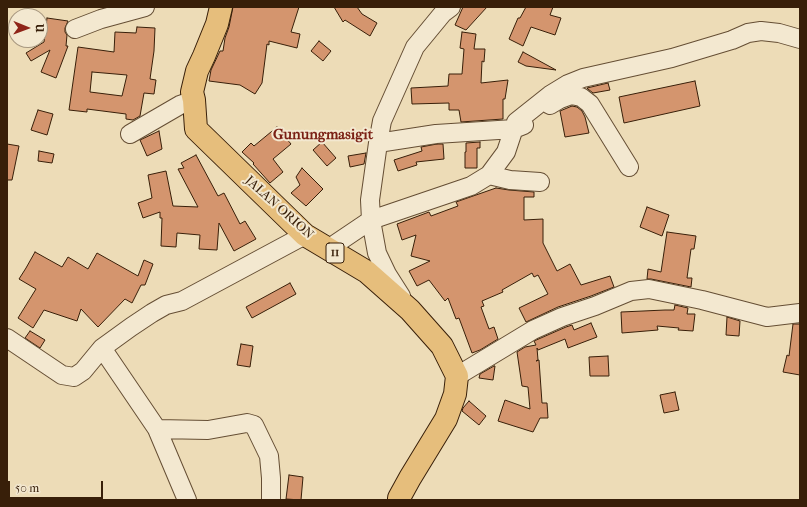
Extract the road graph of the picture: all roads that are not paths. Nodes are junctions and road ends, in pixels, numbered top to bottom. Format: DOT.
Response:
graph roads {
  1 [pos="145,7"];
  2 [pos="221,7"];
  3 [pos="444,9"];
  4 [pos="75,29"];
  5 [pos="800,39"];
  6 [pos="194,100"];
  7 [pos="514,130"];
  8 [pos="130,134"];
  9 [pos="378,143"];
  10 [pos="629,167"];
  11 [pos="489,175"];
  12 [pos="540,182"];
  13 [pos="371,220"];
  14 [pos="305,235"];
  15 [pos="328,249"];
  16 [pos="410,310"];
  17 [pos="800,313"];
  18 [pos="7,338"];
  19 [pos="102,348"];
  20 [pos="457,376"];
  21 [pos="157,429"];
  22 [pos="187,500"];
  23 [pos="271,500"];
  24 [pos="399,500"];
  1 -- 4 [label="street"];
  2 -- 6 [label="highway, JALAN ORION / 11"];
  3 -- 9 [label="street"];
  5 -- 7 [label="street"];
  6 -- 8 [label="street"];
  6 -- 14 [label="highway, JALAN ORION / 11"];
  7 -- 9 [label="street"];
  7 -- 10 [label="street"];
  7 -- 11 [label="street"];
  9 -- 13 [label="street"];
  11 -- 12 [label="street"];
  11 -- 13 [label="street"];
  13 -- 15 [label="street"];
  13 -- 16 [label="street"];
  14 -- 15 [label="highway, JALAN ORION / 11"];
  14 -- 19 [label="street"];
  15 -- 16 [label="highway, JALAN ORION / 11"];
  16 -- 20 [label="highway, JALAN ORION / 11"];
  17 -- 20 [label="street"];
  18 -- 19 [label="street"];
  19 -- 21 [label="street"];
  20 -- 24 [label="highway"];
  21 -- 22 [label="street"];
  21 -- 23 [label="street"];
}
